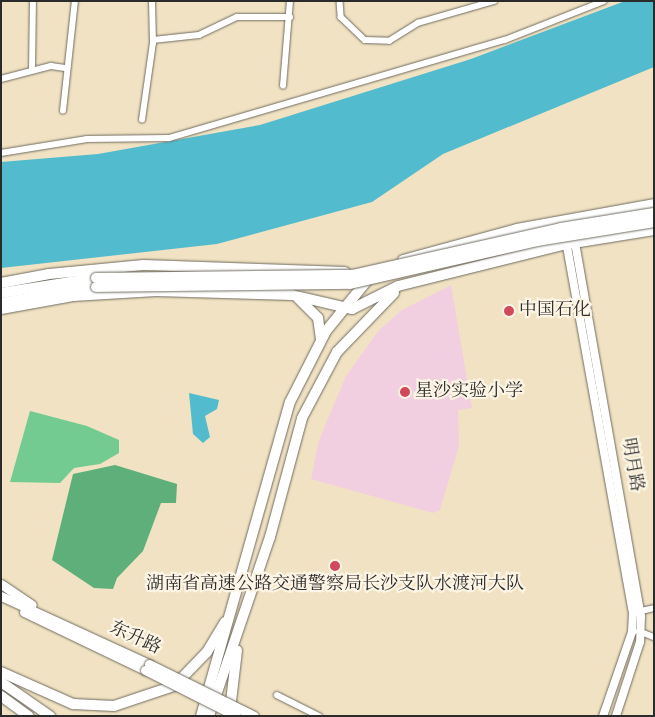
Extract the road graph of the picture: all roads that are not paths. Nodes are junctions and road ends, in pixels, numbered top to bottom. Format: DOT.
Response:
graph roads {
  1 [pos="33,1"];
  2 [pos="75,1"];
  3 [pos="152,1"];
  4 [pos="290,1"];
  5 [pos="340,1"];
  6 [pos="494,1"];
  7 [pos="604,1"];
  8 [pos="290,17"];
  9 [pos="153,40"];
  10 [pos="65,68"];
  11 [pos="32,70"];
  12 [pos="1,79"];
  13 [pos="283,86"];
  14 [pos="63,111"];
  15 [pos="142,120"];
  16 [pos="1,153"];
  17 [pos="654,204"];
  18 [pos="654,213"];
  19 [pos="566,219"];
  20 [pos="654,222"];
  21 [pos="654,230"];
  22 [pos="571,243"];
  23 [pos="370,276"];
  24 [pos="420,281"];
  25 [pos="96,282"];
  26 [pos="1,283"];
  27 [pos="1,293"];
  28 [pos="292,295"];
  29 [pos="1,303"];
  30 [pos="344,308"];
  31 [pos="1,309"];
  32 [pos="321,340"];
  33 [pos="1,584"];
  34 [pos="1,596"];
  35 [pos="1,601"];
  36 [pos="654,608"];
  37 [pos="230,612"];
  38 [pos="637,612"];
  39 [pos="46,615"];
  40 [pos="632,624"];
  41 [pos="241,628"];
  42 [pos="640,632"];
  43 [pos="654,637"];
  44 [pos="147,667"];
  45 [pos="1,672"];
  46 [pos="1,682"];
  47 [pos="277,695"];
  48 [pos="1,696"];
  49 [pos="29,716"];
  50 [pos="50,716"];
  51 [pos="201,716"];
  52 [pos="209,716"];
  53 [pos="231,716"];
  54 [pos="236,716"];
  55 [pos="254,716"];
  56 [pos="319,716"];
  57 [pos="603,716"];
  58 [pos="616,716"];
  1 -- 11 [label="street"];
  2 -- 10 [label="street"];
  3 -- 9 [label="street"];
  4 -- 8 [label="street"];
  5 -- 6 [label="street"];
  7 -- 16 [label="street"];
  8 -- 9 [label="street"];
  8 -- 13 [label="street"];
  9 -- 15 [label="street"];
  10 -- 11 [label="street"];
  10 -- 14 [label="street"];
  11 -- 12 [label="street"];
  17 -- 19 [label="highway"];
  18 -- 25 [label="highway, bridge"];
  19 -- 22 [label="street, 明月路"];
  19 -- 23 [label="highway"];
  20 -- 25 [label="highway, bridge"];
  21 -- 22 [label="highway"];
  22 -- 24 [label="highway"];
  22 -- 38 [label="street, 明月路"];
  23 -- 26 [label="highway"];
  23 -- 30 [label="highway"];
  24 -- 30 [label="highway"];
  24 -- 41 [label="highway"];
  25 -- 27 [label="highway"];
  25 -- 29 [label="highway"];
  28 -- 30 [label="highway"];
  28 -- 31 [label="highway"];
  28 -- 32 [label="highway"];
  30 -- 32 [label="highway"];
  32 -- 37 [label="highway"];
  33 -- 39 [label="main road"];
  34 -- 39 [label="main road, 东升路"];
  35 -- 44 [label="main road, 东升路"];
  36 -- 38 [label="street"];
  37 -- 45 [label="highway"];
  37 -- 51 [label="highway"];
  38 -- 40 [label="street, 明月路"];
  38 -- 42 [label="street, 明月路"];
  39 -- 44 [label="main road, 东升路"];
  40 -- 42 [label="street"];
  40 -- 57 [label="street, 明月路"];
  41 -- 52 [label="highway"];
  41 -- 53 [label="highway"];
  42 -- 43 [label="street"];
  42 -- 58 [label="street, 明月路"];
  44 -- 54 [label="main road, 东升路, bridge"];
  44 -- 55 [label="main road, 东升路, bridge"];
  46 -- 50 [label="highway"];
  47 -- 56 [label="street"];
  48 -- 49 [label="highway"];
}
